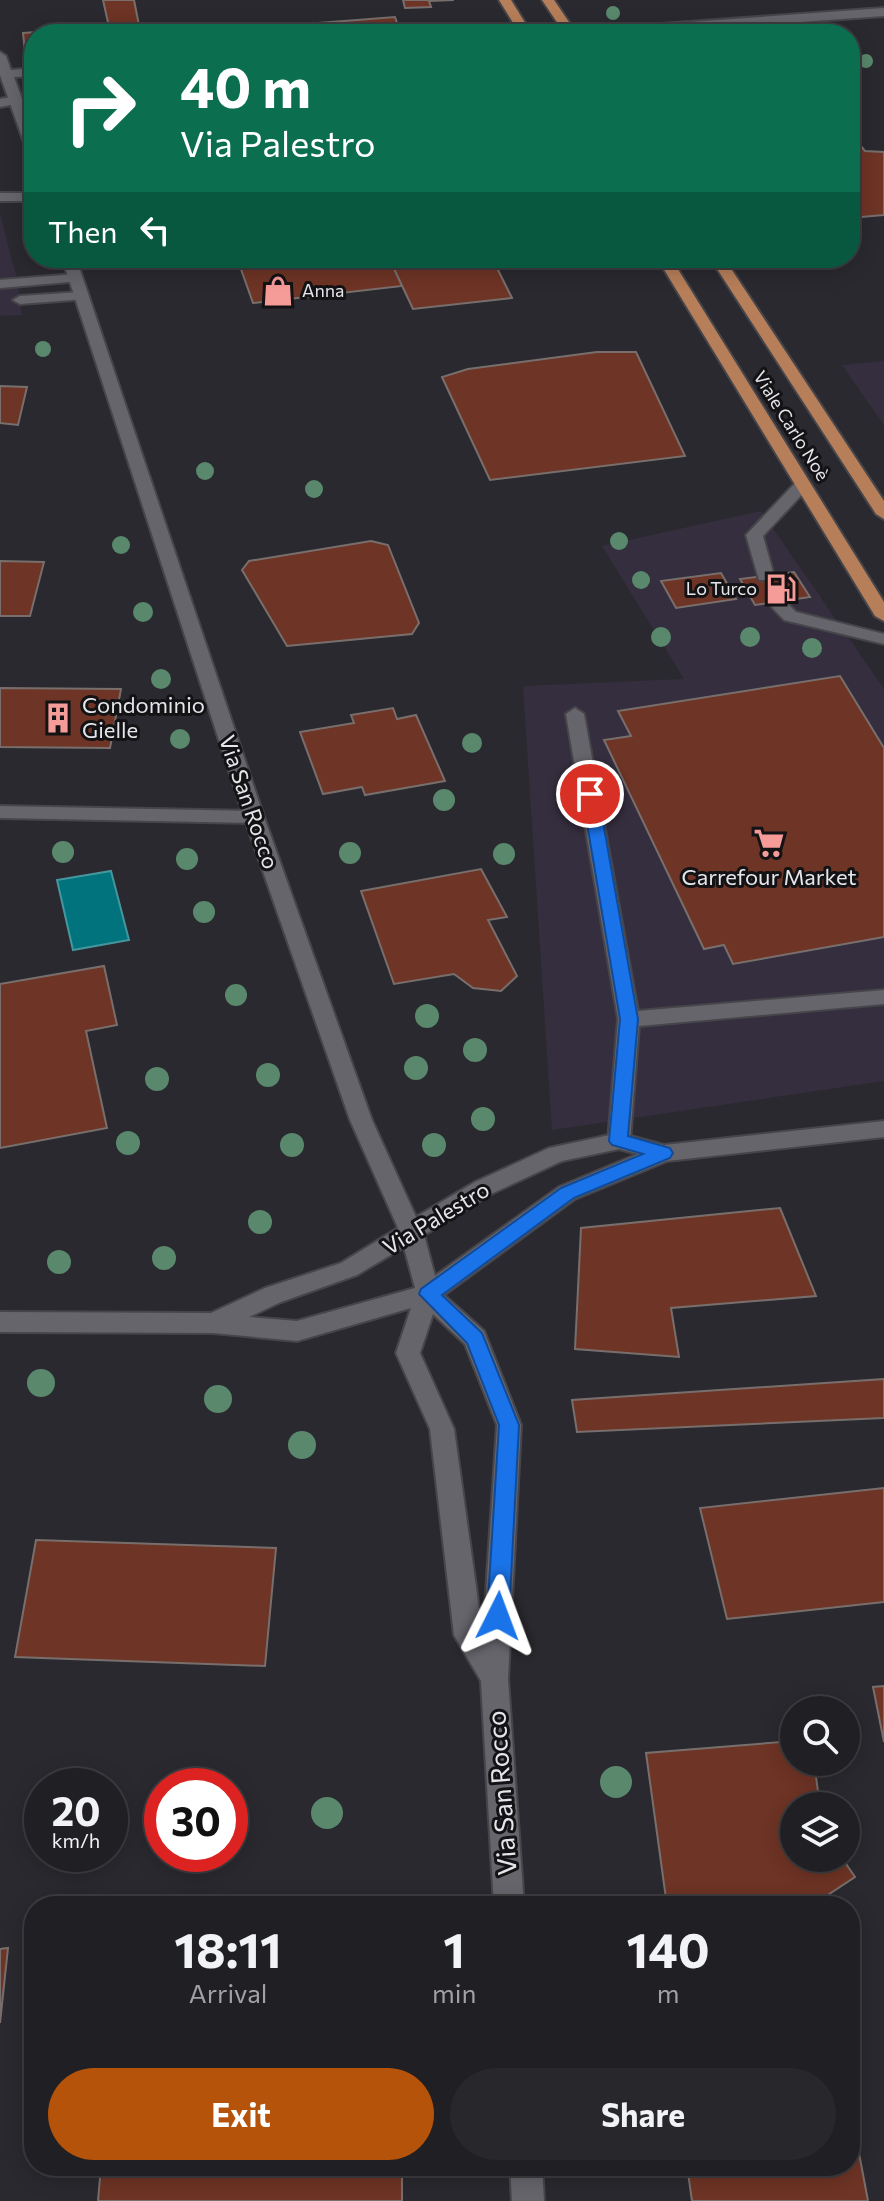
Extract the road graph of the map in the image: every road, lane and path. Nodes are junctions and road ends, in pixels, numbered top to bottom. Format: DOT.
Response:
graph roads {
  1 [pos="505,0"];
  2 [pos="548,0"];
  3 [pos="884,12"];
  4 [pos="520,24"];
  5 [pos="564,24"];
  6 [pos="717,24"];
  7 [pos="0,56"];
  8 [pos="24,73"];
  9 [pos="6,74"];
  10 [pos="16,100"];
  11 [pos="0,103"];
  12 [pos="24,123"];
  13 [pos="0,197"];
  14 [pos="24,197"];
  15 [pos="72,268"];
  16 [pos="670,268"];
  17 [pos="724,268"];
  18 [pos="0,284"];
  19 [pos="78,287"];
  20 [pos="20,300"];
  21 [pos="803,484"];
  22 [pos="884,514"];
  23 [pos="765,576"];
  24 [pos="776,602"];
  25 [pos="884,616"];
  26 [pos="884,639"];
  27 [pos="575,714"];
  28 [pos="0,812"];
  29 [pos="254,817"];
  30 [pos="884,997"];
  31 [pos="629,1019"];
  32 [pos="884,1129"];
  33 [pos="619,1141"];
  34 [pos="664,1153"];
  35 [pos="412,1233"];
  36 [pos="428,1294"];
  37 [pos="0,1322"];
  38 [pos="213,1323"];
  39 [pos="494,1679"];
  40 [pos="508,1896"];
  41 [pos="527,2176"];
  42 [pos="528,2201"];
  1 -- 4 [label="main road"];
  2 -- 5 [label="main road"];
  3 -- 6 [label="street"];
  7 -- 9 [label="street"];
  8 -- 9 [label="street"];
  9 -- 10 [label="street"];
  10 -- 11 [label="street"];
  10 -- 12 [label="street"];
  13 -- 14 [label="street"];
  15 -- 19 [label="street, Via San Rocco"];
  16 -- 21 [label="main road, Viale Carlo Noè"];
  17 -- 22 [label="main road, Viale Carlo Noè"];
  18 -- 19 [label="street"];
  19 -- 20 [label="street"];
  19 -- 29 [label="street, Via San Rocco"];
  21 -- 23 [label="street"];
  21 -- 25 [label="main road, Viale Carlo Noè"];
  24 -- 26 [label="street"];
  27 -- 31 [label="street"];
  28 -- 29 [label="street"];
  29 -- 35 [label="street, Via San Rocco"];
  30 -- 31 [label="street"];
  31 -- 33 [label="street"];
  32 -- 34 [label="street, Via Palestro"];
  33 -- 34 [label="street, Via Palestro"];
  33 -- 35 [label="street, Via Palestro"];
  34 -- 36 [label="street, Via Palestro"];
  35 -- 36 [label="street, Via San Rocco"];
  35 -- 38 [label="street, Via Palestro"];
  36 -- 38 [label="street, Via Palestro"];
  36 -- 39 [label="street, Via San Rocco"];
  36 -- 39 [label="street, Via San Rocco"];
  37 -- 38 [label="street, Via Palestro"];
  39 -- 40 [label="street, Via San Rocco"];
  41 -- 42 [label="street"];
}
